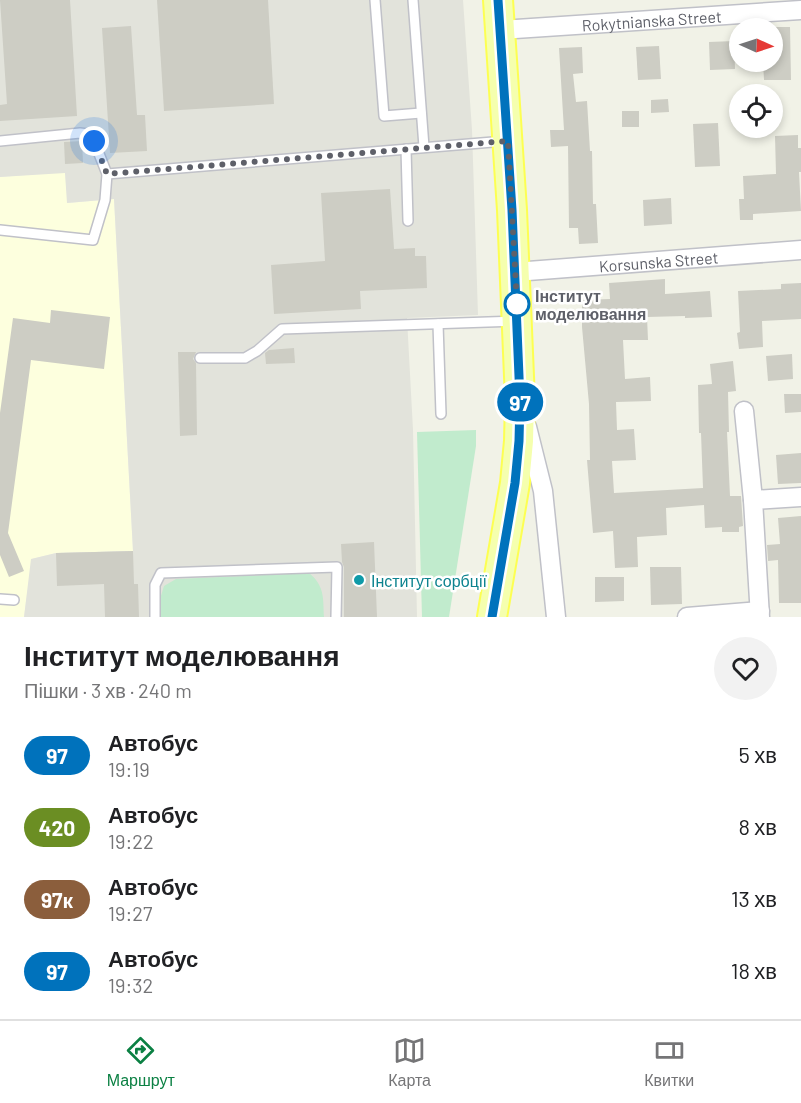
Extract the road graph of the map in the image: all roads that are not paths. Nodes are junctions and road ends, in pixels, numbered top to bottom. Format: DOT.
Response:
graph roads {
  1 [pos="375,0"];
  2 [pos="413,0"];
  3 [pos="498,0"];
  4 [pos="801,10"];
  5 [pos="500,30"];
  6 [pos="422,113"];
  7 [pos="0,141"];
  8 [pos="508,141"];
  9 [pos="424,147"];
  10 [pos="406,149"];
  11 [pos="107,174"];
  12 [pos="408,221"];
  13 [pos="0,230"];
  14 [pos="801,250"];
  15 [pos="515,272"];
  16 [pos="517,321"];
  17 [pos="438,324"];
  18 [pos="200,358"];
  19 [pos="520,400"];
  20 [pos="744,411"];
  21 [pos="441,414"];
  22 [pos="801,497"];
  23 [pos="753,500"];
  24 [pos="0,598"];
  25 [pos="14,600"];
  26 [pos="760,614"];
  27 [pos="155,617"];
  28 [pos="336,617"];
  29 [pos="492,617"];
  30 [pos="556,617"];
  31 [pos="687,617"];
  1 -- 6 [label="lane"];
  2 -- 6 [label="lane"];
  3 -- 5 [label="main road"];
  4 -- 5 [label="street, Rokytnianska Street"];
  5 -- 8 [label="main road"];
  6 -- 9 [label="lane"];
  7 -- 11 [label="lane"];
  8 -- 9 [label="lane"];
  8 -- 15 [label="main road"];
  9 -- 10 [label="lane"];
  10 -- 11 [label="lane"];
  10 -- 12 [label="lane"];
  11 -- 13 [label="lane"];
  14 -- 15 [label="street, Korsunska Street"];
  15 -- 16 [label="main road"];
  16 -- 17 [label="lane"];
  16 -- 19 [label="main road"];
  17 -- 18 [label="lane"];
  17 -- 21 [label="lane"];
  19 -- 29 [label="main road"];
  19 -- 30 [label="street"];
  20 -- 23 [label="street"];
  22 -- 23 [label="street"];
  23 -- 26 [label="street"];
  24 -- 25 [label="lane"];
  26 -- 31 [label="street"];
  27 -- 28 [label="lane"];
}
